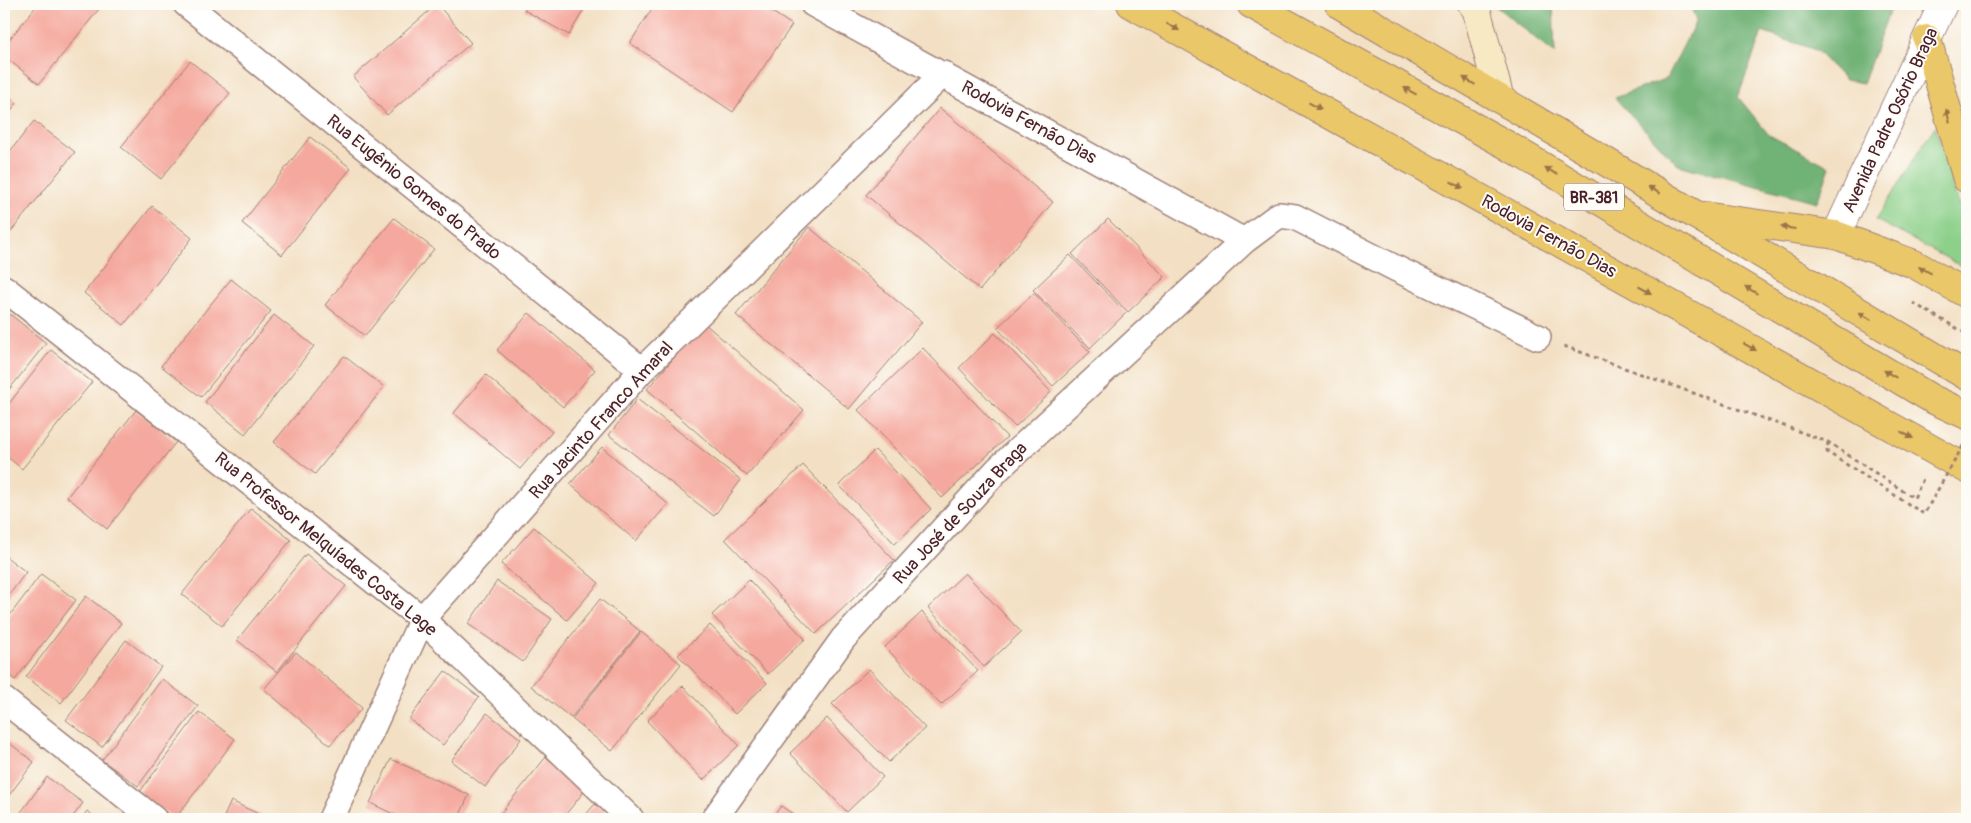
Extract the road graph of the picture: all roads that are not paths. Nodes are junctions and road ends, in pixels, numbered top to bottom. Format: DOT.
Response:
graph roads {
  1 [pos="186,4"];
  2 [pos="813,4"];
  3 [pos="1131,4"];
  4 [pos="1252,4"];
  5 [pos="1339,4"];
  6 [pos="1472,4"];
  7 [pos="1943,4"];
  8 [pos="1927,38"];
  9 [pos="944,74"];
  10 [pos="1500,99"];
  11 [pos="1967,180"];
  12 [pos="1696,215"];
  13 [pos="1836,235"];
  14 [pos="1244,241"];
  15 [pos="4,288"];
  16 [pos="1967,294"];
  17 [pos="1538,337"];
  18 [pos="642,370"];
  19 [pos="1967,376"];
  20 [pos="1967,415"];
  21 [pos="1967,469"];
  22 [pos="422,619"];
  23 [pos="4,700"];
  24 [pos="154,819"];
  25 [pos="331,819"];
  26 [pos="631,819"];
  27 [pos="714,819"];
  1 -- 18 [label="street, Rua Eugênio Gomes do Prado"];
  2 -- 9 [label="street, Rodovia Fernão Dias"];
  3 -- 21 [label="main road, Rodovia Fernão Dias, one-way"];
  20 -- 4 [label="main road, BR-381, one-way"];
  10 -- 5 [label="main road, one-way"];
  6 -- 10 [label="main road"];
  7 -- 8 [label="street, Avenida Padre Osório Braga"];
  11 -- 8 [label="main road, one-way"];
  8 -- 13 [label="street, Avenida Padre Osório Braga"];
  9 -- 14 [label="street, Rodovia Fernão Dias"];
  9 -- 18 [label="street, Rua Jacinto Franco Amaral"];
  12 -- 10 [label="main road, one-way"];
  13 -- 12 [label="main road, one-way"];
  19 -- 12 [label="main road, one-way"];
  16 -- 13 [label="main road, one-way"];
  14 -- 17 [label="street, Rua José de Souza Braga"];
  14 -- 27 [label="street, Rua José de Souza Braga"];
  15 -- 22 [label="street, Rua Professor Melquíades Costa Lage"];
  18 -- 22 [label="street, Rua Jacinto Franco Amaral"];
  22 -- 25 [label="street, Rua Jacinto Franco Amaral"];
  22 -- 26 [label="street, Rua Professor Melquíades Costa Lage"];
  23 -- 24 [label="street"];
}
